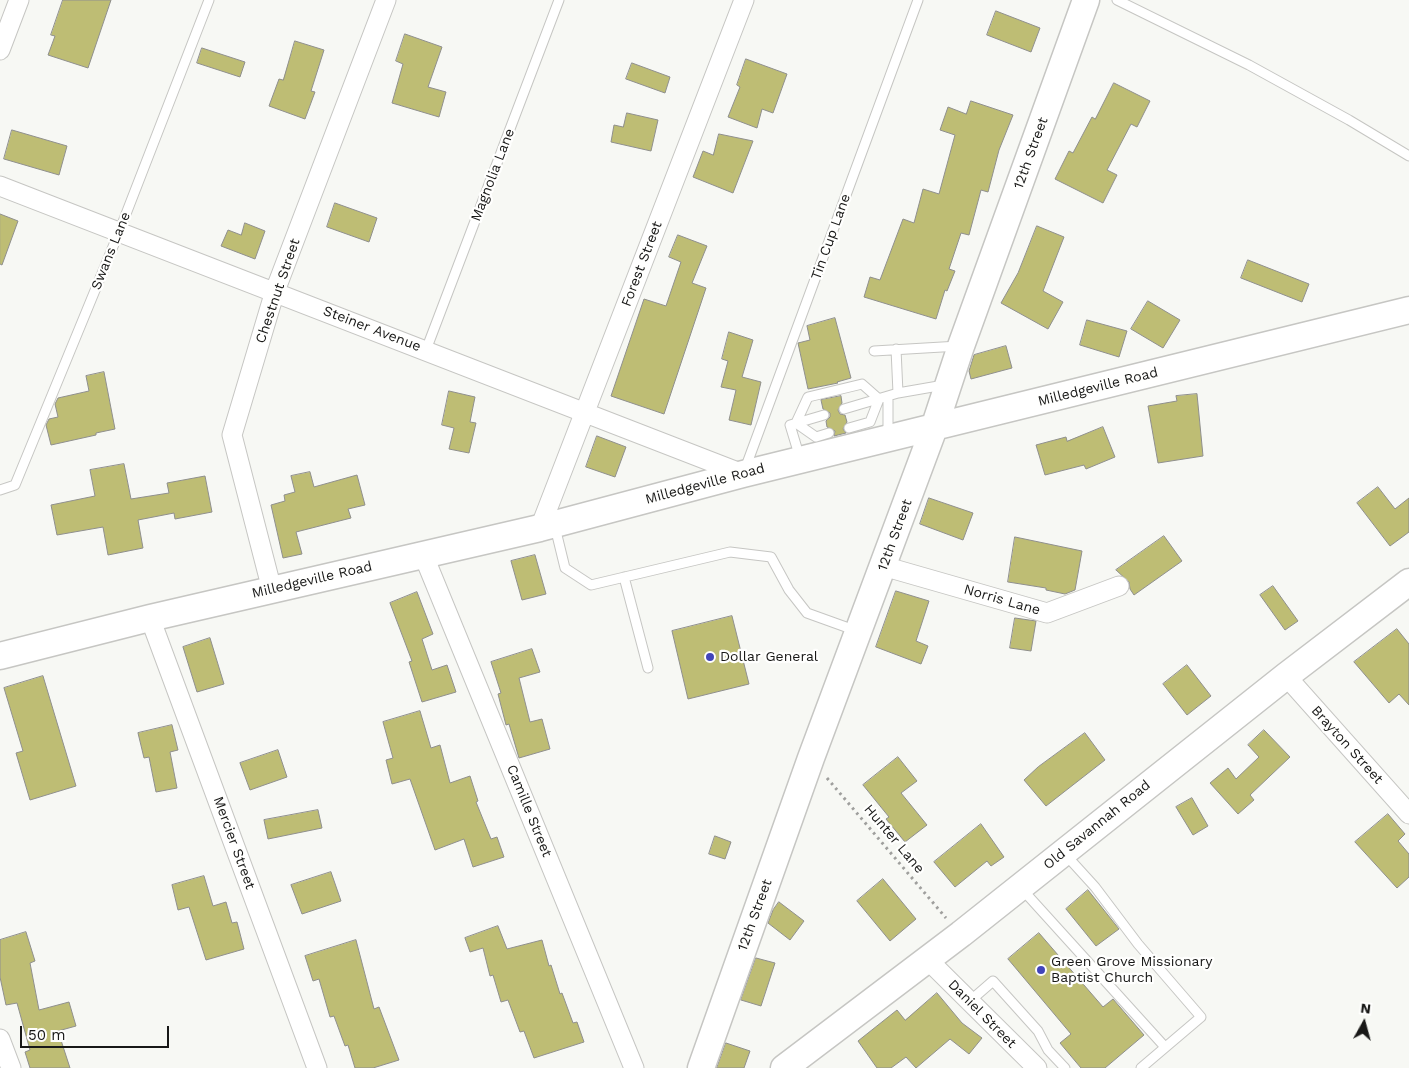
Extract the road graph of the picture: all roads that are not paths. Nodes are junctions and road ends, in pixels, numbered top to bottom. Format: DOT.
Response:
graph roads {
  1 [pos="19,0"];
  2 [pos="209,0"];
  3 [pos="386,0"];
  4 [pos="560,0"];
  5 [pos="744,0"];
  6 [pos="918,0"];
  7 [pos="1086,0"];
  8 [pos="1117,0"];
  9 [pos="0,50"];
  10 [pos="1409,156"];
  11 [pos="0,186"];
  12 [pos="119,232"];
  13 [pos="275,291"];
  14 [pos="1409,310"];
  15 [pos="961,346"];
  16 [pos="426,350"];
  17 [pos="896,350"];
  18 [pos="874,351"];
  19 [pos="949,384"];
  20 [pos="898,393"];
  21 [pos="884,398"];
  22 [pos="844,409"];
  23 [pos="585,412"];
  24 [pos="824,415"];
  25 [pos="796,424"];
  26 [pos="849,428"];
  27 [pos="934,428"];
  28 [pos="829,433"];
  29 [pos="888,439"];
  30 [pos="801,460"];
  31 [pos="743,474"];
  32 [pos="0,490"];
  33 [pos="547,526"];
  34 [pos="422,554"];
  35 [pos="883,566"];
  36 [pos="624,577"];
  37 [pos="1409,582"];
  38 [pos="1119,586"];
  39 [pos="272,590"];
  40 [pos="150,618"];
  41 [pos="859,632"];
  42 [pos="0,656"];
  43 [pos="648,668"];
  44 [pos="1286,676"];
  45 [pos="1409,814"];
  46 [pos="1063,852"];
  47 [pos="1020,887"];
  48 [pos="927,959"];
  49 [pos="970,1001"];
  50 [pos="0,1039"];
  51 [pos="1165,1048"];
  52 [pos="1048,1050"];
  53 [pos="1035,1066"];
  54 [pos="11,1068"];
  55 [pos="317,1068"];
  56 [pos="634,1068"];
  57 [pos="701,1068"];
  58 [pos="784,1068"];
  59 [pos="1065,1068"];
  60 [pos="1141,1068"];
  1 -- 9 [label="street"];
  2 -- 12 [label="lane, Swans Lane"];
  3 -- 13 [label="street, Chestnut Street"];
  4 -- 16 [label="lane, Magnolia Lane"];
  5 -- 23 [label="street, Forest Street"];
  6 -- 31 [label="lane, Tin Cup Lane"];
  7 -- 15 [label="street, 12th Street"];
  8 -- 10 [label="lane"];
  11 -- 12 [label="street, Steiner Avenue"];
  12 -- 13 [label="street, Steiner Avenue"];
  12 -- 32 [label="lane, Swans Lane"];
  13 -- 16 [label="street, Steiner Avenue"];
  13 -- 39 [label="street, Chestnut Street"];
  14 -- 27 [label="street, Milledgeville Road"];
  15 -- 17 [label="lane"];
  15 -- 19 [label="street, 12th Street"];
  16 -- 23 [label="street, Steiner Avenue"];
  17 -- 18 [label="lane"];
  17 -- 20 [label="lane"];
  19 -- 20 [label="lane"];
  19 -- 27 [label="street, 12th Street"];
  20 -- 21 [label="lane"];
  21 -- 22 [label="lane"];
  21 -- 25 [label="lane"];
  21 -- 26 [label="lane"];
  21 -- 29 [label="lane"];
  23 -- 31 [label="street, Steiner Avenue"];
  23 -- 33 [label="street, Forest Street"];
  24 -- 25 [label="lane"];
  25 -- 28 [label="lane"];
  25 -- 30 [label="lane"];
  27 -- 29 [label="street, Milledgeville Road"];
  27 -- 35 [label="street, 12th Street"];
  29 -- 30 [label="street, Milledgeville Road"];
  30 -- 31 [label="street, Milledgeville Road"];
  31 -- 33 [label="street, Milledgeville Road"];
  33 -- 34 [label="street, Milledgeville Road"];
  33 -- 36 [label="lane"];
  34 -- 39 [label="street, Milledgeville Road"];
  34 -- 56 [label="street, Camille Street"];
  35 -- 38 [label="street, Norris Lane"];
  35 -- 41 [label="street, 12th Street"];
  36 -- 41 [label="lane"];
  36 -- 43 [label="lane"];
  37 -- 44 [label="street, Old Savannah Road"];
  39 -- 40 [label="street, Milledgeville Road"];
  40 -- 42 [label="street, Milledgeville Road"];
  40 -- 55 [label="street, Mercier Street"];
  41 -- 57 [label="street, 12th Street"];
  44 -- 45 [label="street, Brayton Street"];
  44 -- 46 [label="street, Old Savannah Road"];
  46 -- 47 [label="street, Old Savannah Road"];
  46 -- 51 [label="lane"];
  47 -- 48 [label="street, Old Savannah Road"];
  47 -- 51 [label="lane"];
  48 -- 49 [label="street, Daniel Street"];
  48 -- 58 [label="street, Old Savannah Road"];
  49 -- 52 [label="lane"];
  49 -- 53 [label="street, Daniel Street"];
  50 -- 54 [label="street"];
  51 -- 60 [label="lane"];
  52 -- 53 [label="lane"];
  52 -- 59 [label="lane"];
}
